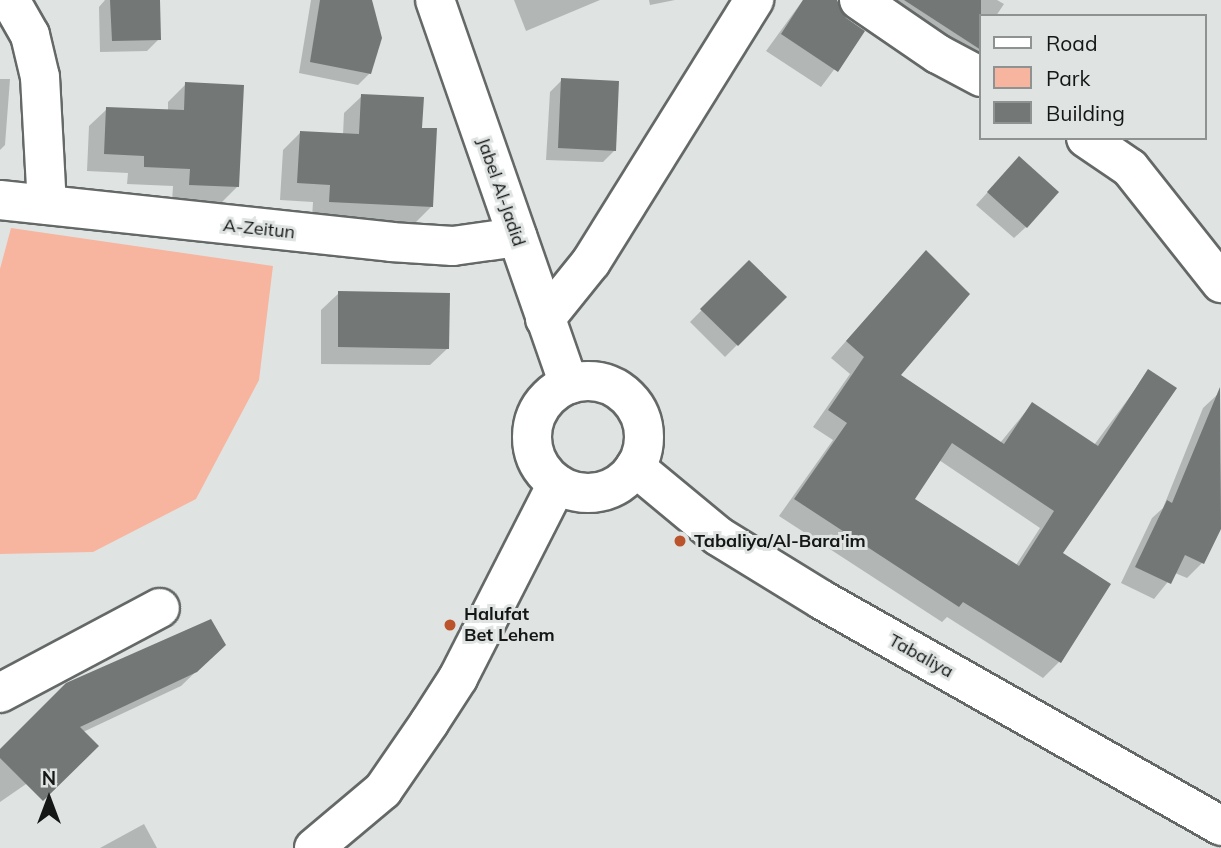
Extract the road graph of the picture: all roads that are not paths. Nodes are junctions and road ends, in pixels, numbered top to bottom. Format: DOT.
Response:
graph roads {
  1 [pos="10,0"];
  2 [pos="435,0"];
  3 [pos="754,0"];
  4 [pos="859,0"];
  5 [pos="979,76"];
  6 [pos="1089,140"];
  7 [pos="0,200"];
  8 [pos="47,205"];
  9 [pos="517,237"];
  10 [pos="1221,283"];
  11 [pos="545,319"];
  12 [pos="569,384"];
  13 [pos="635,467"];
  14 [pos="557,484"];
  15 [pos="160,608"];
  16 [pos="0,693"];
  17 [pos="1221,826"];
  18 [pos="314,848"];
  1 -- 8 [label="street"];
  2 -- 9 [label="street, Jabel Al-Jadid"];
  3 -- 11 [label="street"];
  4 -- 5 [label="street"];
  6 -- 10 [label="street"];
  7 -- 8 [label="street, A-Zeitun"];
  8 -- 9 [label="street, A-Zeitun"];
  9 -- 11 [label="street, Jabel Al-Jadid"];
  11 -- 12 [label="street, Jabel Al-Jadid"];
  12 -- 13 [label="street"];
  12 -- 14 [label="street"];
  13 -- 14 [label="street"];
  13 -- 17 [label="street, Tabaliya"];
  14 -- 18 [label="street"];
  15 -- 16 [label="street"];
}
